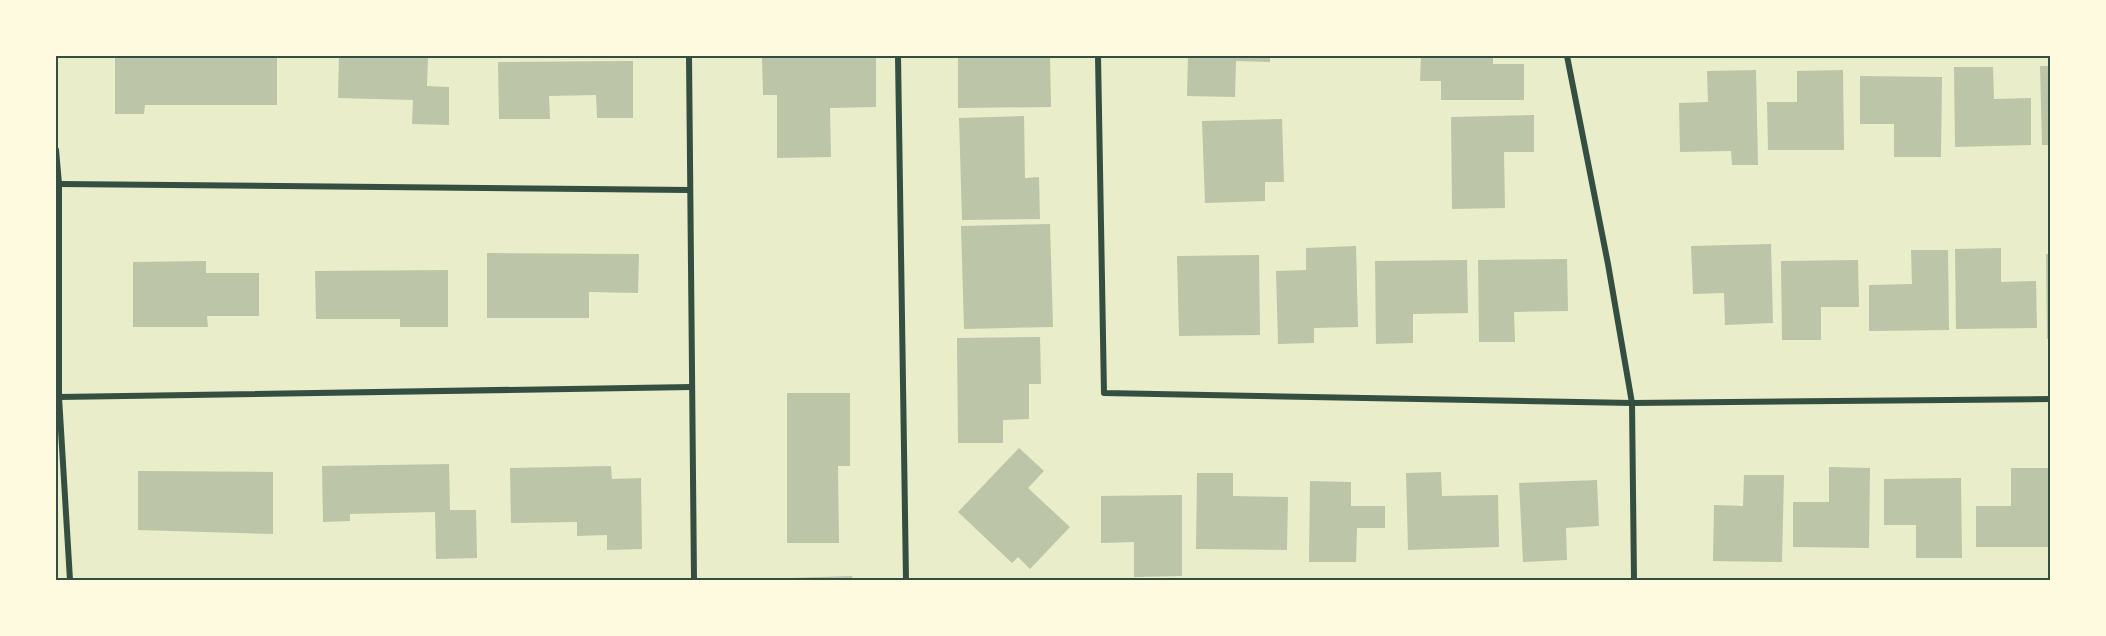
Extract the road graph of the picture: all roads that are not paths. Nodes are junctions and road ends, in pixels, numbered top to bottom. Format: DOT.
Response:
graph roads {
  1 [pos="689,56"];
  2 [pos="898,56"];
  3 [pos="1098,56"];
  4 [pos="1567,56"];
  5 [pos="56,150"];
  6 [pos="59,184"];
  7 [pos="690,190"];
  8 [pos="692,387"];
  9 [pos="59,397"];
  10 [pos="2050,399"];
  11 [pos="1632,403"];
  12 [pos="70,580"];
  13 [pos="694,580"];
  14 [pos="906,580"];
  15 [pos="1634,580"];
  1 -- 7 [label="street"];
  2 -- 14 [label="street"];
  3 -- 11 [label="street"];
  4 -- 11 [label="street"];
  5 -- 6 [label="street"];
  6 -- 7 [label="street"];
  6 -- 9 [label="street"];
  7 -- 8 [label="street"];
  8 -- 9 [label="street"];
  8 -- 13 [label="street"];
  9 -- 12 [label="street"];
  10 -- 11 [label="street"];
  11 -- 15 [label="street"];
}
